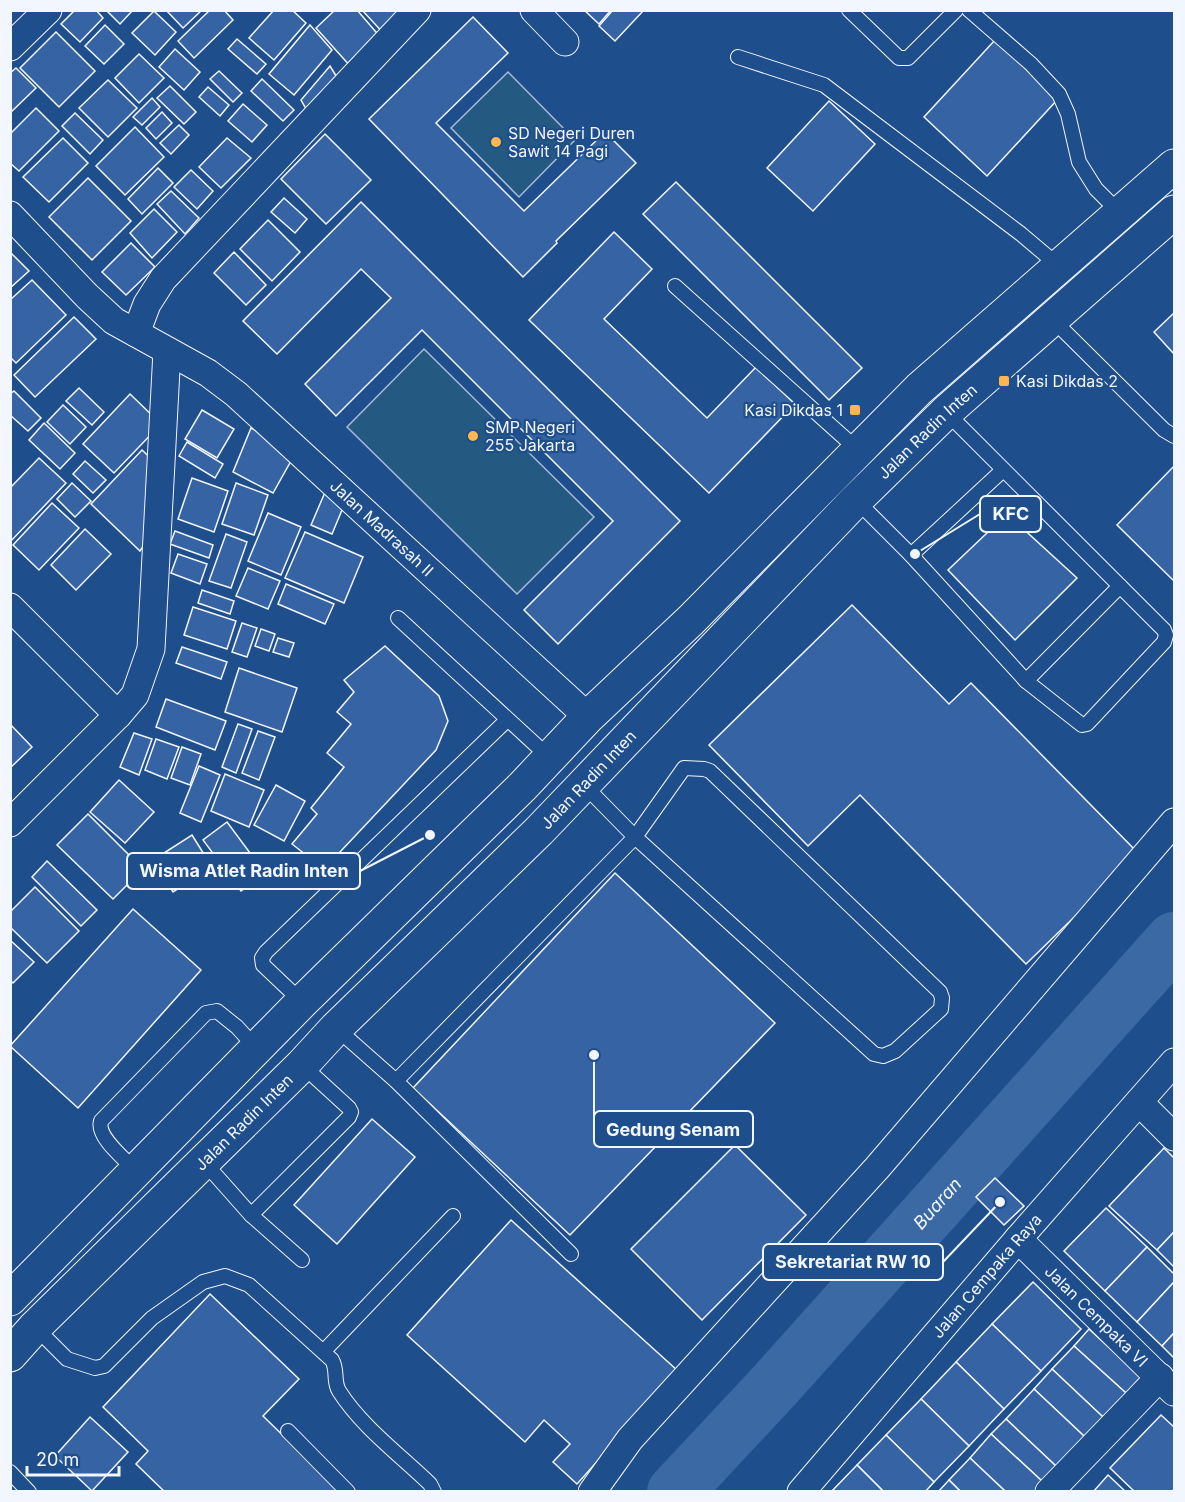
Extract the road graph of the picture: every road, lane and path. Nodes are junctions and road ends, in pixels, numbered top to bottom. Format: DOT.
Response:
graph roads {
  1 [pos="48,10"];
  2 [pos="417,10"];
  3 [pos="534,10"];
  4 [pos="849,10"];
  5 [pos="956,10"];
  6 [pos="969,10"];
  7 [pos="565,42"];
  8 [pos="10,47"];
  9 [pos="738,57"];
  10 [pos="1174,166"];
  11 [pos="1174,212"];
  12 [pos="1121,214"];
  13 [pos="10,215"];
  14 [pos="1060,267"];
  15 [pos="675,286"];
  16 [pos="1052,319"];
  17 [pos="136,333"];
  18 [pos="167,351"];
  19 [pos="946,412"];
  20 [pos="1174,436"];
  21 [pos="858,450"];
  22 [pos="1003,470"];
  23 [pos="856,501"];
  24 [pos="911,555"];
  25 [pos="1120,586"];
  26 [pos="10,607"];
  27 [pos="398,618"];
  28 [pos="1026,681"];
  29 [pos="118,716"];
  30 [pos="588,717"];
  31 [pos="507,720"];
  32 [pos="550,758"];
  33 [pos="583,784"];
  34 [pos="1174,822"];
  35 [pos="10,823"];
  36 [pos="635,837"];
  37 [pos="302,1002"];
  38 [pos="336,1028"];
  39 [pos="257,1050"];
  40 [pos="1174,1062"];
  41 [pos="302,1065"];
  42 [pos="396,1081"];
  43 [pos="1139,1102"];
  44 [pos="1174,1137"];
  45 [pos="204,1162"];
  46 [pos="137,1171"];
  47 [pos="251,1215"];
  48 [pos="453,1216"];
  49 [pos="1018,1239"];
  50 [pos="571,1254"];
  51 [pos="302,1260"];
  52 [pos="10,1299"];
  53 [pos="35,1327"];
  54 [pos="324,1351"];
  55 [pos="10,1354"];
  56 [pos="1167,1385"];
  57 [pos="288,1431"];
  58 [pos="10,1472"];
  59 [pos="28,1491"];
  60 [pos="348,1491"];
  61 [pos="434,1491"];
  62 [pos="592,1491"];
  63 [pos="801,1491"];
  64 [pos="1049,1491"];
  1 -- 8 [label="street"];
  2 -- 17 [label="street"];
  3 -- 7 [label="street"];
  4 -- 5 [label="lane"];
  6 -- 12 [label="lane"];
  9 -- 14 [label="lane"];
  10 -- 12 [label="main road"];
  11 -- 16 [label="main road, Jalan Radin Inten"];
  12 -- 14 [label="main road"];
  13 -- 17 [label="street, Jalan Madrasah II"];
  14 -- 21 [label="main road"];
  15 -- 21 [label="lane"];
  16 -- 19 [label="main road, Jalan Radin Inten"];
  16 -- 20 [label="lane"];
  17 -- 18 [label="street, Jalan Madrasah II"];
  18 -- 29 [label="street"];
  18 -- 30 [label="street, Jalan Madrasah II"];
  19 -- 22 [label="lane"];
  19 -- 23 [label="main road, Jalan Radin Inten"];
  21 -- 30 [label="main road"];
  22 -- 24 [label="lane"];
  22 -- 25 [label="lane"];
  23 -- 24 [label="lane"];
  23 -- 33 [label="main road, Jalan Radin Inten"];
  24 -- 28 [label="lane"];
  25 -- 28 [label="lane"];
  25 -- 28 [label="lane"];
  26 -- 29 [label="street"];
  27 -- 31 [label="lane"];
  29 -- 35 [label="street"];
  30 -- 32 [label="main road"];
  31 -- 32 [label="lane"];
  31 -- 37 [label="lane"];
  32 -- 37 [label="main road"];
  33 -- 36 [label="lane"];
  33 -- 38 [label="main road, Jalan Radin Inten"];
  34 -- 62 [label="street"];
  36 -- 36 [label="lane"];
  36 -- 42 [label="lane"];
  37 -- 38 [label="main road"];
  37 -- 39 [label="main road"];
  38 -- 41 [label="main road, Jalan Radin Inten"];
  38 -- 42 [label="lane"];
  39 -- 46 [label="main road"];
  39 -- 46 [label="lane"];
  40 -- 43 [label="street, Jalan Cempaka Raya"];
  41 -- 45 [label="main road, Jalan Radin Inten"];
  41 -- 47 [label="lane"];
  42 -- 50 [label="lane"];
  43 -- 44 [label="street"];
  43 -- 49 [label="street, Jalan Cempaka Raya"];
  45 -- 47 [label="lane"];
  45 -- 53 [label="main road, Jalan Radin Inten"];
  46 -- 52 [label="main road"];
  47 -- 51 [label="lane"];
  48 -- 54 [label="lane"];
  49 -- 56 [label="street, Jalan Cempaka VI"];
  49 -- 63 [label="street, Jalan Cempaka Raya"];
  53 -- 54 [label="lane"];
  53 -- 55 [label="main road, Jalan Radin Inten"];
  54 -- 61 [label="lane"];
  56 -- 64 [label="street"];
  57 -- 60 [label="lane"];
  58 -- 59 [label="lane"];
}
